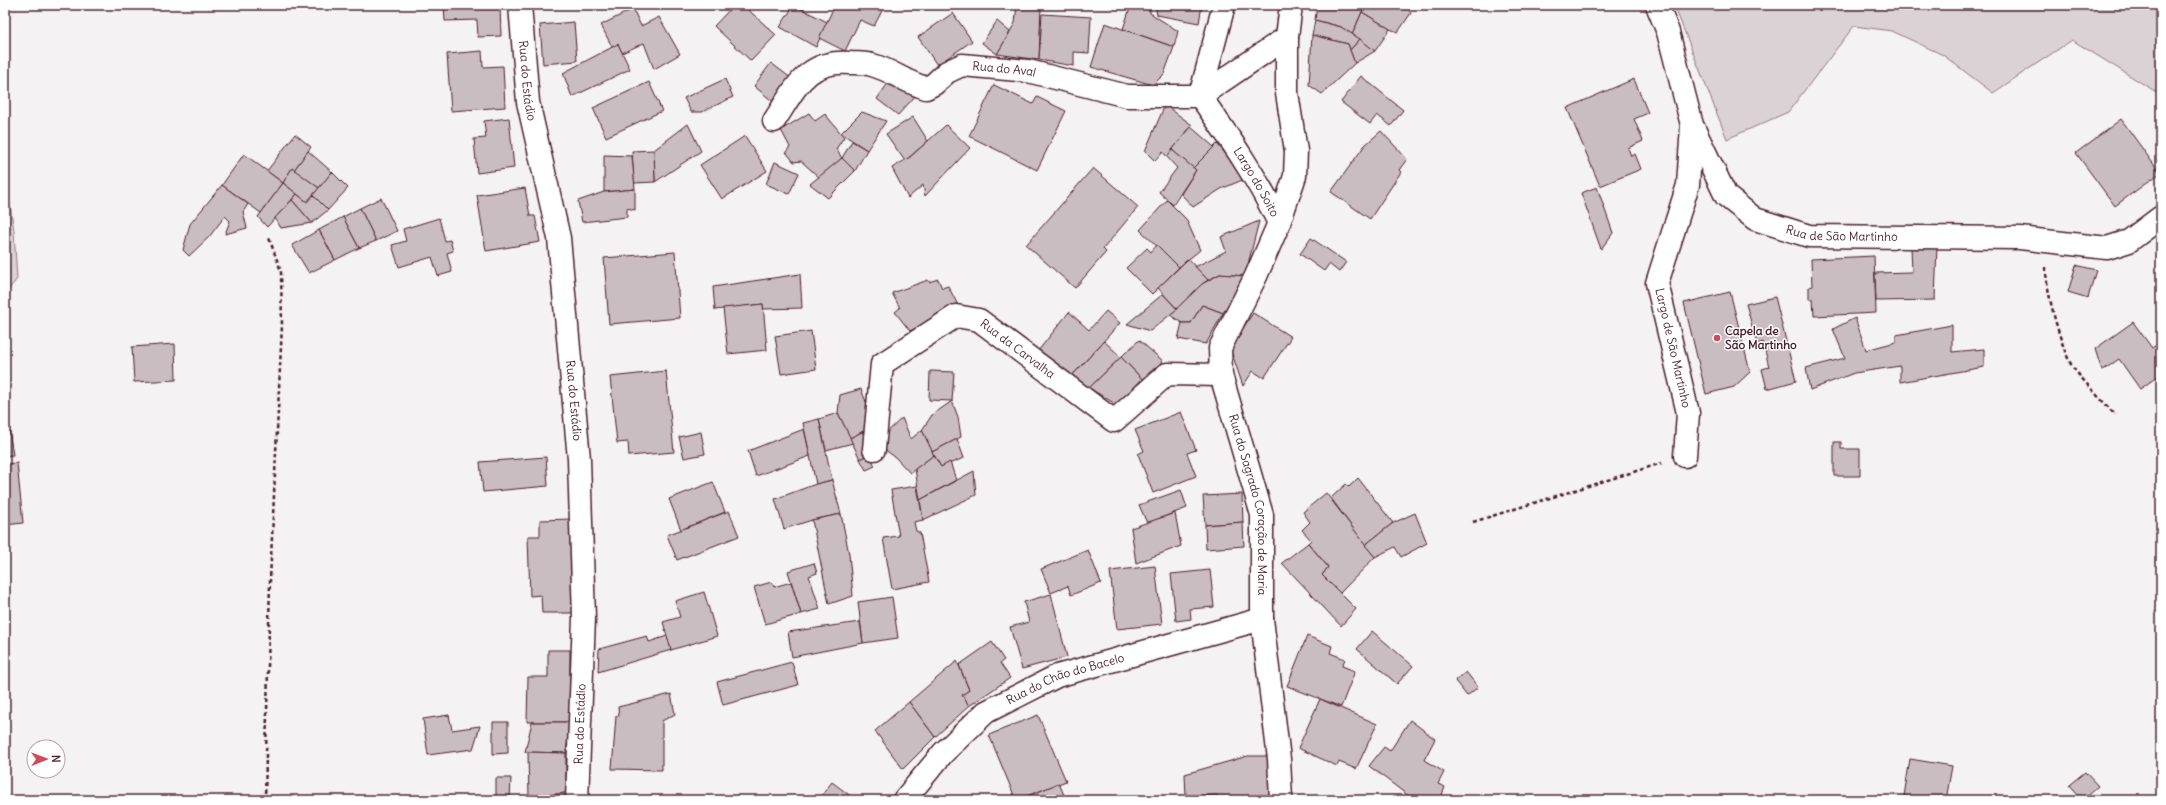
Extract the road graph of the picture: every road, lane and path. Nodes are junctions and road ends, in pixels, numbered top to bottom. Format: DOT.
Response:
graph roads {
  1 [pos="520,5"];
  2 [pos="1224,5"];
  3 [pos="1291,5"];
  4 [pos="1657,5"];
  5 [pos="1287,37"];
  6 [pos="1200,96"];
  7 [pos="774,121"];
  8 [pos="1692,125"];
  9 [pos="2161,217"];
  10 [pos="1279,223"];
  11 [pos="269,238"];
  12 [pos="2046,241"];
  13 [pos="1220,375"];
  14 [pos="2115,415"];
  15 [pos="874,449"];
  16 [pos="1685,456"];
  17 [pos="1473,522"];
  18 [pos="1262,619"];
  19 [pos="265,800"];
  20 [pos="577,800"];
  21 [pos="904,800"];
  22 [pos="1281,800"];
  1 -- 20 [label="street, Rua do Estádio"];
  2 -- 6 [label="street"];
  3 -- 5 [label="street, Largo do Soito"];
  4 -- 8 [label="street, Rua de São Martinho"];
  5 -- 6 [label="street"];
  5 -- 10 [label="street, Largo do Soito"];
  6 -- 7 [label="street, Rua do Aval"];
  6 -- 10 [label="street, Largo do Soito"];
  8 -- 12 [label="street, Rua de São Martinho"];
  8 -- 16 [label="street, Largo de São Martinho"];
  9 -- 12 [label="street, Rua de São Martinho"];
  10 -- 13 [label="street, Rua do Sagrado Coração de Maria"];
  11 -- 19 [label="path"];
  12 -- 14 [label="path"];
  13 -- 15 [label="street, Rua da Carvalha"];
  13 -- 18 [label="street, Rua do Sagrado Coração de Maria"];
  16 -- 17 [label="path"];
  18 -- 21 [label="street, Rua do Chão do Bacelo"];
  18 -- 22 [label="street, Rua do Sagrado Coração de Maria"];
}
